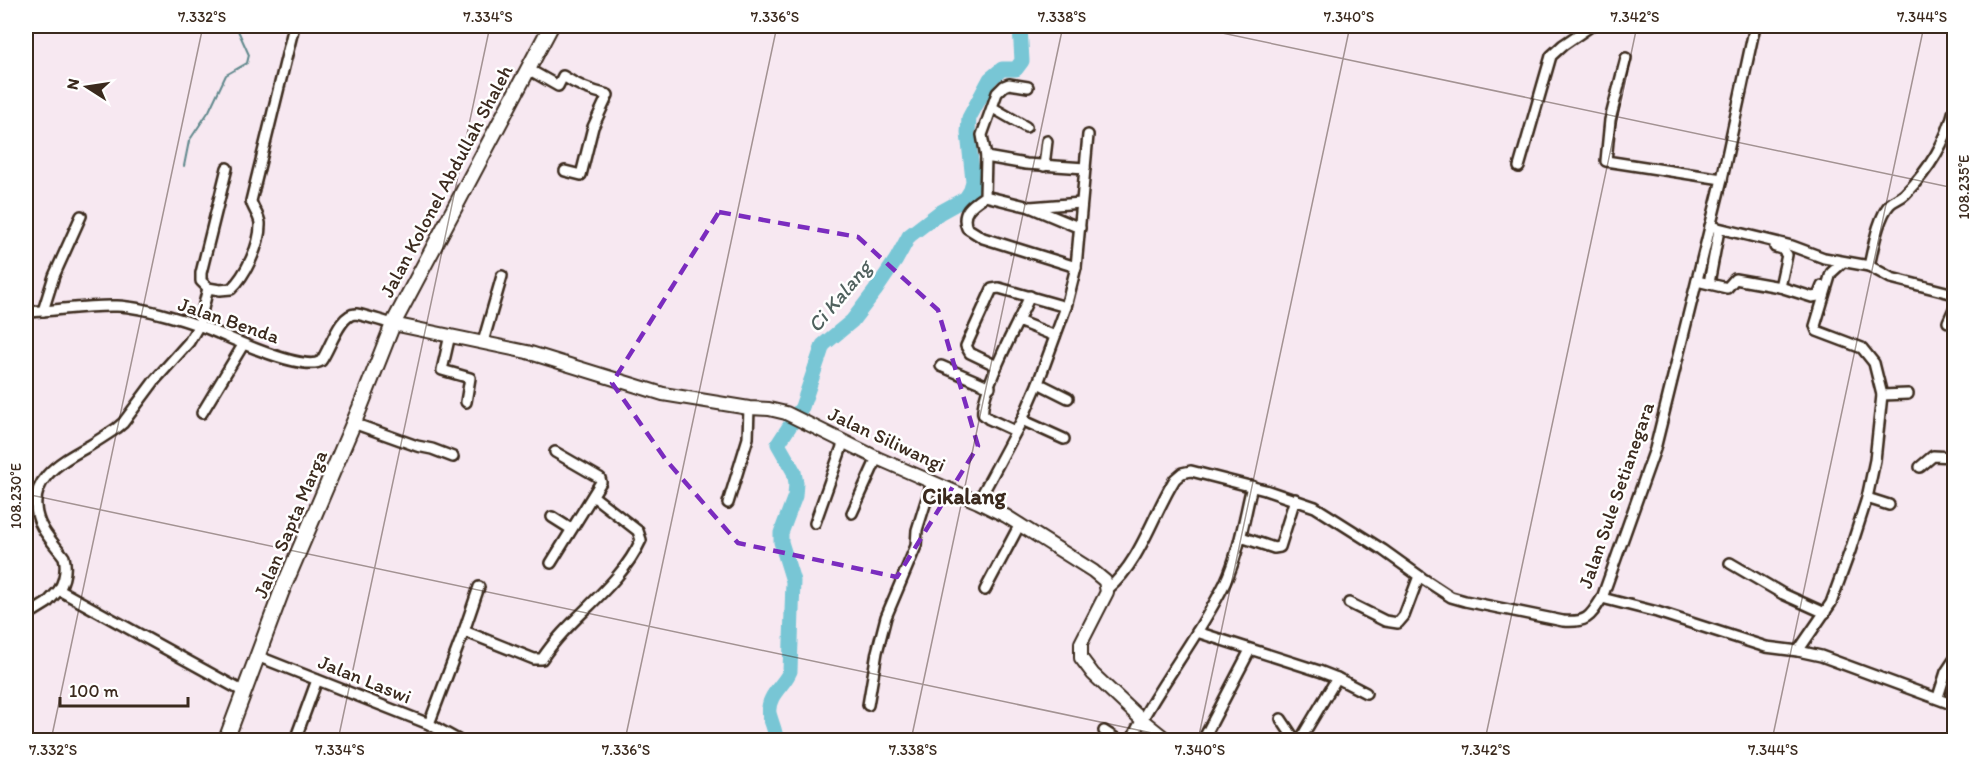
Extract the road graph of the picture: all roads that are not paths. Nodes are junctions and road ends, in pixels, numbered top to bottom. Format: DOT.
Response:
graph roads {
  1 [pos="294,26"];
  2 [pos="551,26"];
  3 [pos="1591,26"];
  4 [pos="1755,26"];
  5 [pos="1626,58"];
  6 [pos="528,69"];
  7 [pos="1028,87"];
  8 [pos="993,108"];
  9 [pos="1954,110"];
  10 [pos="1026,127"];
  11 [pos="1088,135"];
  12 [pos="1047,141"];
  13 [pos="986,157"];
  14 [pos="1044,166"];
  15 [pos="1519,167"];
  16 [pos="227,168"];
  17 [pos="1085,168"];
  18 [pos="565,171"];
  19 [pos="1722,179"];
  20 [pos="985,196"];
  21 [pos="1081,203"];
  22 [pos="1030,207"];
  23 [pos="81,216"];
  24 [pos="1710,226"];
  25 [pos="1080,228"];
  26 [pos="1719,230"];
  27 [pos="1743,239"];
  28 [pos="1843,262"];
  29 [pos="1869,266"];
  30 [pos="1076,267"];
  31 [pos="1827,269"];
  32 [pos="502,276"];
  33 [pos="1697,281"];
  34 [pos="1709,283"];
  35 [pos="1780,287"];
  36 [pos="208,288"];
  37 [pos="1954,294"];
  38 [pos="1030,296"];
  39 [pos="1066,306"];
  40 [pos="1954,309"];
  41 [pos="43,311"];
  42 [pos="26,312"];
  43 [pos="1018,321"];
  44 [pos="1948,322"];
  45 [pos="393,324"];
  46 [pos="199,325"];
  47 [pos="450,335"];
  48 [pos="1055,336"];
  49 [pos="483,342"];
  50 [pos="243,345"];
  51 [pos="940,366"];
  52 [pos="997,366"];
  53 [pos="1038,383"];
  54 [pos="990,387"];
  55 [pos="1908,394"];
  56 [pos="1882,395"];
  57 [pos="1068,398"];
  58 [pos="466,402"];
  59 [pos="749,408"];
  60 [pos="202,413"];
  61 [pos="1022,420"];
  62 [pos="353,423"];
  63 [pos="1015,431"];
  64 [pos="1064,439"];
  65 [pos="844,441"];
  66 [pos="555,452"];
  67 [pos="453,457"];
  68 [pos="1954,457"];
  69 [pos="877,458"];
  70 [pos="1920,467"];
  71 [pos="932,482"];
  72 [pos="1252,486"];
  73 [pos="592,496"];
  74 [pos="1867,498"];
  75 [pos="1295,499"];
  76 [pos="978,502"];
  77 [pos="728,503"];
  78 [pos="1889,505"];
  79 [pos="852,513"];
  80 [pos="552,517"];
  81 [pos="814,523"];
  82 [pos="1020,524"];
  83 [pos="571,529"];
  84 [pos="1241,537"];
  85 [pos="551,563"];
  86 [pos="1730,563"];
  87 [pos="1419,576"];
  88 [pos="478,587"];
  89 [pos="1108,589"];
  90 [pos="59,590"];
  91 [pos="985,590"];
  92 [pos="1602,598"];
  93 [pos="1349,603"];
  94 [pos="1825,613"];
  95 [pos="26,616"];
  96 [pos="464,631"];
  97 [pos="1197,632"];
  98 [pos="1250,650"];
  99 [pos="1798,651"];
  100 [pos="258,656"];
  101 [pos="1954,660"];
  102 [pos="1337,678"];
  103 [pos="317,680"];
  104 [pos="244,692"];
  105 [pos="1366,693"];
  106 [pos="1938,698"];
  107 [pos="868,705"];
  108 [pos="1954,705"];
  109 [pos="1281,718"];
  110 [pos="1142,720"];
  111 [pos="429,724"];
  112 [pos="1104,731"];
  113 [pos="226,741"];
  114 [pos="295,741"];
  115 [pos="458,741"];
  116 [pos="1118,741"];
  117 [pos="1131,741"];
  118 [pos="1167,741"];
  119 [pos="1203,741"];
  120 [pos="1295,741"];
  121 [pos="1300,741"];
  1 -- 36 [label="street"];
  2 -- 6 [label="main road, Jalan Kolonel Abdullah Shaleh"];
  3 -- 15 [label="street"];
  4 -- 19 [label="street, Jalan Sule Setianegara"];
  5 -- 19 [label="street"];
  6 -- 18 [label="street"];
  6 -- 45 [label="main road, Jalan Kolonel Abdullah Shaleh"];
  7 -- 8 [label="street"];
  8 -- 10 [label="street"];
  8 -- 13 [label="street"];
  9 -- 29 [label="street"];
  11 -- 17 [label="street"];
  12 -- 14 [label="street"];
  13 -- 14 [label="street"];
  13 -- 20 [label="street"];
  14 -- 17 [label="street"];
  16 -- 36 [label="street"];
  17 -- 21 [label="street"];
  19 -- 24 [label="street, Jalan Sule Setianegara"];
  20 -- 22 [label="street"];
  20 -- 30 [label="street"];
  21 -- 22 [label="street"];
  21 -- 25 [label="street"];
  22 -- 25 [label="street"];
  23 -- 41 [label="street"];
  24 -- 28 [label="street"];
  24 -- 33 [label="street, Jalan Sule Setianegara"];
  25 -- 30 [label="street"];
  26 -- 34 [label="street"];
  27 -- 35 [label="street"];
  28 -- 29 [label="street"];
  28 -- 56 [label="street"];
  29 -- 37 [label="street"];
  30 -- 39 [label="street"];
  31 -- 35 [label="street"];
  32 -- 49 [label="street"];
  33 -- 34 [label="street"];
  33 -- 92 [label="street, Jalan Sule Setianegara"];
  34 -- 35 [label="street"];
  36 -- 46 [label="street"];
  38 -- 39 [label="street"];
  38 -- 43 [label="street"];
  38 -- 52 [label="street"];
  39 -- 48 [label="street"];
  40 -- 44 [label="street"];
  41 -- 42 [label="street, Jalan Benda"];
  41 -- 46 [label="street, Jalan Benda"];
  43 -- 48 [label="street"];
  43 -- 52 [label="street"];
  45 -- 47 [label="street, Jalan Siliwangi"];
  45 -- 50 [label="street, Jalan Benda"];
  45 -- 62 [label="main road, Jalan Sapta Marga"];
  46 -- 50 [label="street, Jalan Benda"];
  46 -- 90 [label="street"];
  47 -- 49 [label="street, Jalan Siliwangi"];
  47 -- 58 [label="street"];
  48 -- 53 [label="street"];
  49 -- 59 [label="street, Jalan Siliwangi"];
  50 -- 60 [label="street"];
  51 -- 54 [label="street"];
  52 -- 54 [label="street"];
  53 -- 57 [label="street"];
  53 -- 61 [label="street"];
  54 -- 63 [label="street"];
  55 -- 56 [label="street"];
  56 -- 74 [label="street"];
  59 -- 65 [label="street, Jalan Siliwangi"];
  59 -- 77 [label="street"];
  61 -- 63 [label="street"];
  61 -- 64 [label="street"];
  62 -- 67 [label="street"];
  62 -- 100 [label="main road, Jalan Sapta Marga"];
  63 -- 76 [label="street"];
  65 -- 69 [label="street, Jalan Siliwangi"];
  65 -- 81 [label="street"];
  66 -- 73 [label="street"];
  68 -- 70 [label="street"];
  69 -- 71 [label="street, Jalan Siliwangi"];
  69 -- 79 [label="street"];
  71 -- 76 [label="street, Jalan Siliwangi"];
  71 -- 107 [label="street"];
  72 -- 75 [label="street, Jalan Sule Setianegara"];
  72 -- 84 [label="street"];
  72 -- 89 [label="street, Jalan Sule Setianegara"];
  73 -- 83 [label="street"];
  73 -- 96 [label="street"];
  74 -- 78 [label="street"];
  74 -- 94 [label="street"];
  75 -- 84 [label="street"];
  75 -- 87 [label="street, Jalan Sule Setianegara"];
  76 -- 82 [label="street, Jalan Siliwangi"];
  80 -- 83 [label="street"];
  82 -- 89 [label="street, Jalan Siliwangi"];
  82 -- 91 [label="street"];
  83 -- 85 [label="street"];
  84 -- 97 [label="street"];
  86 -- 94 [label="street"];
  87 -- 92 [label="street, Jalan Sule Setianegara"];
  87 -- 93 [label="street"];
  88 -- 96 [label="street"];
  89 -- 110 [label="street"];
  90 -- 95 [label="street"];
  90 -- 104 [label="street"];
  92 -- 99 [label="street"];
  94 -- 99 [label="street"];
  96 -- 111 [label="street"];
  97 -- 98 [label="street"];
  97 -- 110 [label="street"];
  98 -- 102 [label="street"];
  98 -- 119 [label="street"];
  99 -- 106 [label="street"];
  100 -- 103 [label="street, Jalan Laswi"];
  100 -- 104 [label="main road, Jalan Sapta Marga"];
  101 -- 106 [label="street"];
  102 -- 105 [label="street"];
  102 -- 121 [label="street"];
  103 -- 111 [label="street, Jalan Laswi"];
  103 -- 114 [label="street"];
  104 -- 113 [label="main road, Jalan Sapta Marga"];
  106 -- 108 [label="street"];
  109 -- 120 [label="street"];
  110 -- 117 [label="street"];
  110 -- 118 [label="street"];
  111 -- 115 [label="street, Jalan Laswi"];
  112 -- 116 [label="street"];
}
